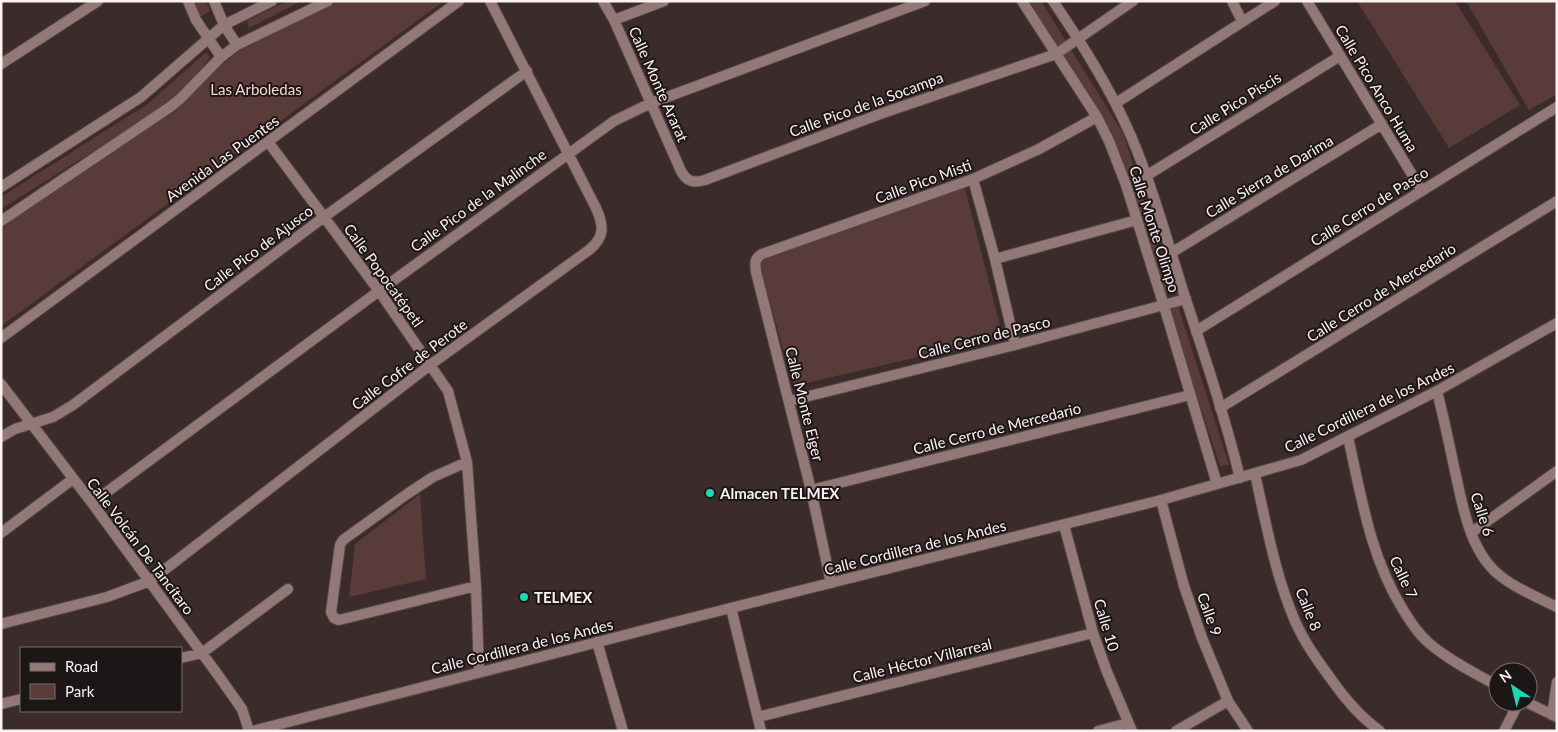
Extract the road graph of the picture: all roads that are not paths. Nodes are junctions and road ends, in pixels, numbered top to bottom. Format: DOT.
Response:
graph roads {
  1 [pos="98,1"];
  2 [pos="188,1"];
  3 [pos="214,1"];
  4 [pos="272,1"];
  5 [pos="328,1"];
  6 [pos="459,1"];
  7 [pos="490,1"];
  8 [pos="603,1"];
  9 [pos="664,1"];
  10 [pos="925,1"];
  11 [pos="1022,1"];
  12 [pos="1053,1"];
  13 [pos="1133,1"];
  14 [pos="1232,1"];
  15 [pos="1275,1"];
  16 [pos="1307,1"];
  17 [pos="614,20"];
  18 [pos="1242,21"];
  19 [pos="224,25"];
  20 [pos="208,38"];
  21 [pos="1078,38"];
  22 [pos="237,45"];
  23 [pos="1056,54"];
  24 [pos="1340,56"];
  25 [pos="221,57"];
  26 [pos="1,64"];
  27 [pos="527,71"];
  28 [pos="651,103"];
  29 [pos="1116,103"];
  30 [pos="1557,107"];
  31 [pos="1097,117"];
  32 [pos="1382,124"];
  33 [pos="269,142"];
  34 [pos="568,153"];
  35 [pos="1146,176"];
  36 [pos="973,179"];
  37 [pos="688,180"];
  38 [pos="1,187"];
  39 [pos="1422,191"];
  40 [pos="1557,201"];
  41 [pos="324,217"];
  42 [pos="1137,220"];
  43 [pos="1,221"];
  44 [pos="1171,253"];
  45 [pos="995,258"];
  46 [pos="755,261"];
  47 [pos="379,291"];
  48 [pos="1186,299"];
  49 [pos="1164,306"];
  50 [pos="1557,323"];
  51 [pos="1196,331"];
  52 [pos="1,338"];
  53 [pos="1015,345"];
  54 [pos="430,365"];
  55 [pos="1,384"];
  56 [pos="1437,391"];
  57 [pos="1190,395"];
  58 [pos="789,401"];
  59 [pos="1220,408"];
  60 [pos="32,424"];
  61 [pos="1,437"];
  62 [pos="1348,437"];
  63 [pos="467,462"];
  64 [pos="1557,471"];
  65 [pos="1255,474"];
  66 [pos="1240,478"];
  67 [pos="73,479"];
  68 [pos="1217,484"];
  69 [pos="811,490"];
  70 [pos="1162,500"];
  71 [pos="92,503"];
  72 [pos="1064,525"];
  73 [pos="1,533"];
  74 [pos="1471,533"];
  75 [pos="150,581"];
  76 [pos="831,584"];
  77 [pos="476,586"];
  78 [pos="288,589"];
  79 [pos="1557,607"];
  80 [pos="731,608"];
  81 [pos="1,624"];
  82 [pos="1093,633"];
  83 [pos="597,642"];
  84 [pos="202,653"];
  85 [pos="182,658"];
  86 [pos="479,672"];
  87 [pos="1488,680"];
  88 [pos="1557,682"];
  89 [pos="20,699"];
  90 [pos="1228,701"];
  91 [pos="1,704"];
  92 [pos="1538,708"];
  93 [pos="1514,712"];
  94 [pos="1555,716"];
  95 [pos="758,717"];
  96 [pos="1130,727"];
  97 [pos="249,731"];
  98 [pos="253,731"];
  99 [pos="623,731"];
  100 [pos="761,731"];
  101 [pos="1098,731"];
  102 [pos="1176,731"];
  103 [pos="1248,731"];
  104 [pos="1380,731"];
  105 [pos="1504,731"];
  1 -- 26 [label="street"];
  2 -- 20 [label="street"];
  3 -- 19 [label="street"];
  4 -- 19 [label="street"];
  5 -- 22 [label="street"];
  6 -- 33 [label="street, Avenida Las Puentes"];
  7 -- 27 [label="street, Calle Cofre de Perote"];
  8 -- 17 [label="street, Calle Monte Ararat"];
  9 -- 17 [label="street"];
  10 -- 28 [label="street, Calle Pico de la Malinche"];
  11 -- 23 [label="street, Calle Monte Olimpo"];
  12 -- 21 [label="street, Calle Monte Olimpo"];
  13 -- 21 [label="street, Calle Pico de la Socampa"];
  14 -- 18 [label="street"];
  15 -- 18 [label="street"];
  16 -- 24 [label="street, Calle Pico Anco Huma"];
  17 -- 28 [label="street, Calle Monte Ararat"];
  18 -- 29 [label="street"];
  19 -- 20 [label="street"];
  19 -- 22 [label="street"];
  20 -- 25 [label="street"];
  20 -- 38 [label="street"];
  21 -- 23 [label="street, Calle Pico de la Socampa"];
  21 -- 29 [label="street, Calle Monte Olimpo"];
  22 -- 25 [label="street"];
  23 -- 31 [label="street, Calle Monte Olimpo"];
  23 -- 37 [label="street, Calle Pico de la Socampa"];
  24 -- 32 [label="street, Calle Pico Anco Huma"];
  24 -- 35 [label="street, Calle Pico Piscis"];
  25 -- 43 [label="street"];
  27 -- 34 [label="street, Calle Cofre de Perote"];
  27 -- 41 [label="street, Calle Pico de Ajusco"];
  28 -- 34 [label="street, Calle Pico de la Malinche"];
  28 -- 37 [label="street, Calle Monte Ararat"];
  29 -- 35 [label="street, Calle Monte Olimpo"];
  30 -- 39 [label="street, Calle Cerro de Pasco"];
  31 -- 36 [label="street, Calle Pico Misti"];
  31 -- 42 [label="street, Calle Monte Olimpo"];
  32 -- 39 [label="street, Calle Pico Anco Huma"];
  32 -- 44 [label="street, Calle Sierra de Darima"];
  33 -- 41 [label="street, Calle Popocatépetl"];
  33 -- 52 [label="street, Avenida Las Puentes"];
  34 -- 47 [label="street, Calle Pico de la Malinche"];
  34 -- 54 [label="street, Calle Cofre de Perote"];
  35 -- 44 [label="street, Calle Monte Olimpo"];
  36 -- 45 [label="street"];
  36 -- 46 [label="street, Calle Pico Misti"];
  39 -- 51 [label="street, Calle Cerro de Pasco"];
  40 -- 59 [label="street, Calle Cerro de Mercedario"];
  41 -- 47 [label="street, Calle Popocatépetl"];
  41 -- 60 [label="street, Calle Pico de Ajusco"];
  42 -- 45 [label="street"];
  42 -- 49 [label="street, Calle Monte Olimpo"];
  44 -- 48 [label="street, Calle Monte Olimpo"];
  45 -- 53 [label="street"];
  46 -- 58 [label="street, Calle Monte Eiger"];
  47 -- 54 [label="street, Calle Popocatépetl"];
  47 -- 71 [label="street, Calle Pico de la Malinche"];
  48 -- 49 [label="street, Calle Cerro de Pasco"];
  48 -- 51 [label="street, Calle Monte Olimpo"];
  49 -- 53 [label="street, Calle Cerro de Pasco"];
  49 -- 57 [label="street, Calle Monte Olimpo"];
  50 -- 56 [label="street, Calle Cordillera de los Andes"];
  51 -- 59 [label="street, Calle Monte Olimpo"];
  53 -- 58 [label="street, Calle Cerro de Pasco"];
  54 -- 63 [label="street, Calle Popocatépetl"];
  54 -- 75 [label="street, Calle Cofre de Perote"];
  55 -- 60 [label="street, Calle Volcán De Tancítaro"];
  56 -- 62 [label="street, Calle Cordillera de los Andes"];
  56 -- 74 [label="street, Calle 6"];
  57 -- 68 [label="street, Calle Monte Olimpo"];
  57 -- 69 [label="street, Calle Cerro de Mercedario"];
  58 -- 69 [label="street, Calle Monte Eiger"];
  59 -- 66 [label="street, Calle Monte Olimpo"];
  60 -- 61 [label="street, Calle Pico de Ajusco"];
  60 -- 67 [label="street, Calle Volcán De Tancítaro"];
  62 -- 65 [label="street, Calle Cordillera de los Andes"];
  62 -- 87 [label="street, Calle 7"];
  63 -- 77 [label="street, Calle Popocatépetl"];
  63 -- 77 [label="street"];
  64 -- 74 [label="street"];
  65 -- 66 [label="street, Calle Cordillera de los Andes"];
  65 -- 104 [label="street, Calle 8"];
  66 -- 68 [label="street, Calle Cordillera de los Andes"];
  67 -- 71 [label="street, Calle Volcán De Tancítaro"];
  67 -- 73 [label="street"];
  68 -- 70 [label="street, Calle Cordillera de los Andes"];
  69 -- 76 [label="street, Calle Monte Eiger"];
  70 -- 72 [label="street, Calle Cordillera de los Andes"];
  70 -- 90 [label="street, Calle 9"];
  71 -- 75 [label="street, Calle Volcán De Tancítaro"];
  72 -- 76 [label="street, Calle Cordillera de los Andes"];
  72 -- 82 [label="street, Calle 10"];
  74 -- 79 [label="street, Calle 6"];
  75 -- 81 [label="street, Calle Cofre de Perote"];
  75 -- 84 [label="street, Calle Volcán De Tancítaro"];
  76 -- 80 [label="street, Calle Cordillera de los Andes"];
  77 -- 86 [label="street, Calle Popocatépetl"];
  78 -- 84 [label="street"];
  80 -- 83 [label="street, Calle Cordillera de los Andes"];
  80 -- 95 [label="street"];
  82 -- 95 [label="street, Calle Héctor Villarreal"];
  82 -- 96 [label="street, Calle 10"];
  83 -- 86 [label="street, Calle Cordillera de los Andes"];
  83 -- 99 [label="street"];
  84 -- 85 [label="street"];
  84 -- 97 [label="street, Calle Volcán De Tancítaro"];
  86 -- 98 [label="street, Calle Cordillera de los Andes"];
  88 -- 94 [label="street"];
  89 -- 91 [label="street"];
  90 -- 102 [label="street"];
  90 -- 103 [label="street, Calle 9"];
  92 -- 94 [label="street"];
  93 -- 105 [label="street"];
  95 -- 100 [label="street"];
  96 -- 101 [label="street"];
}
